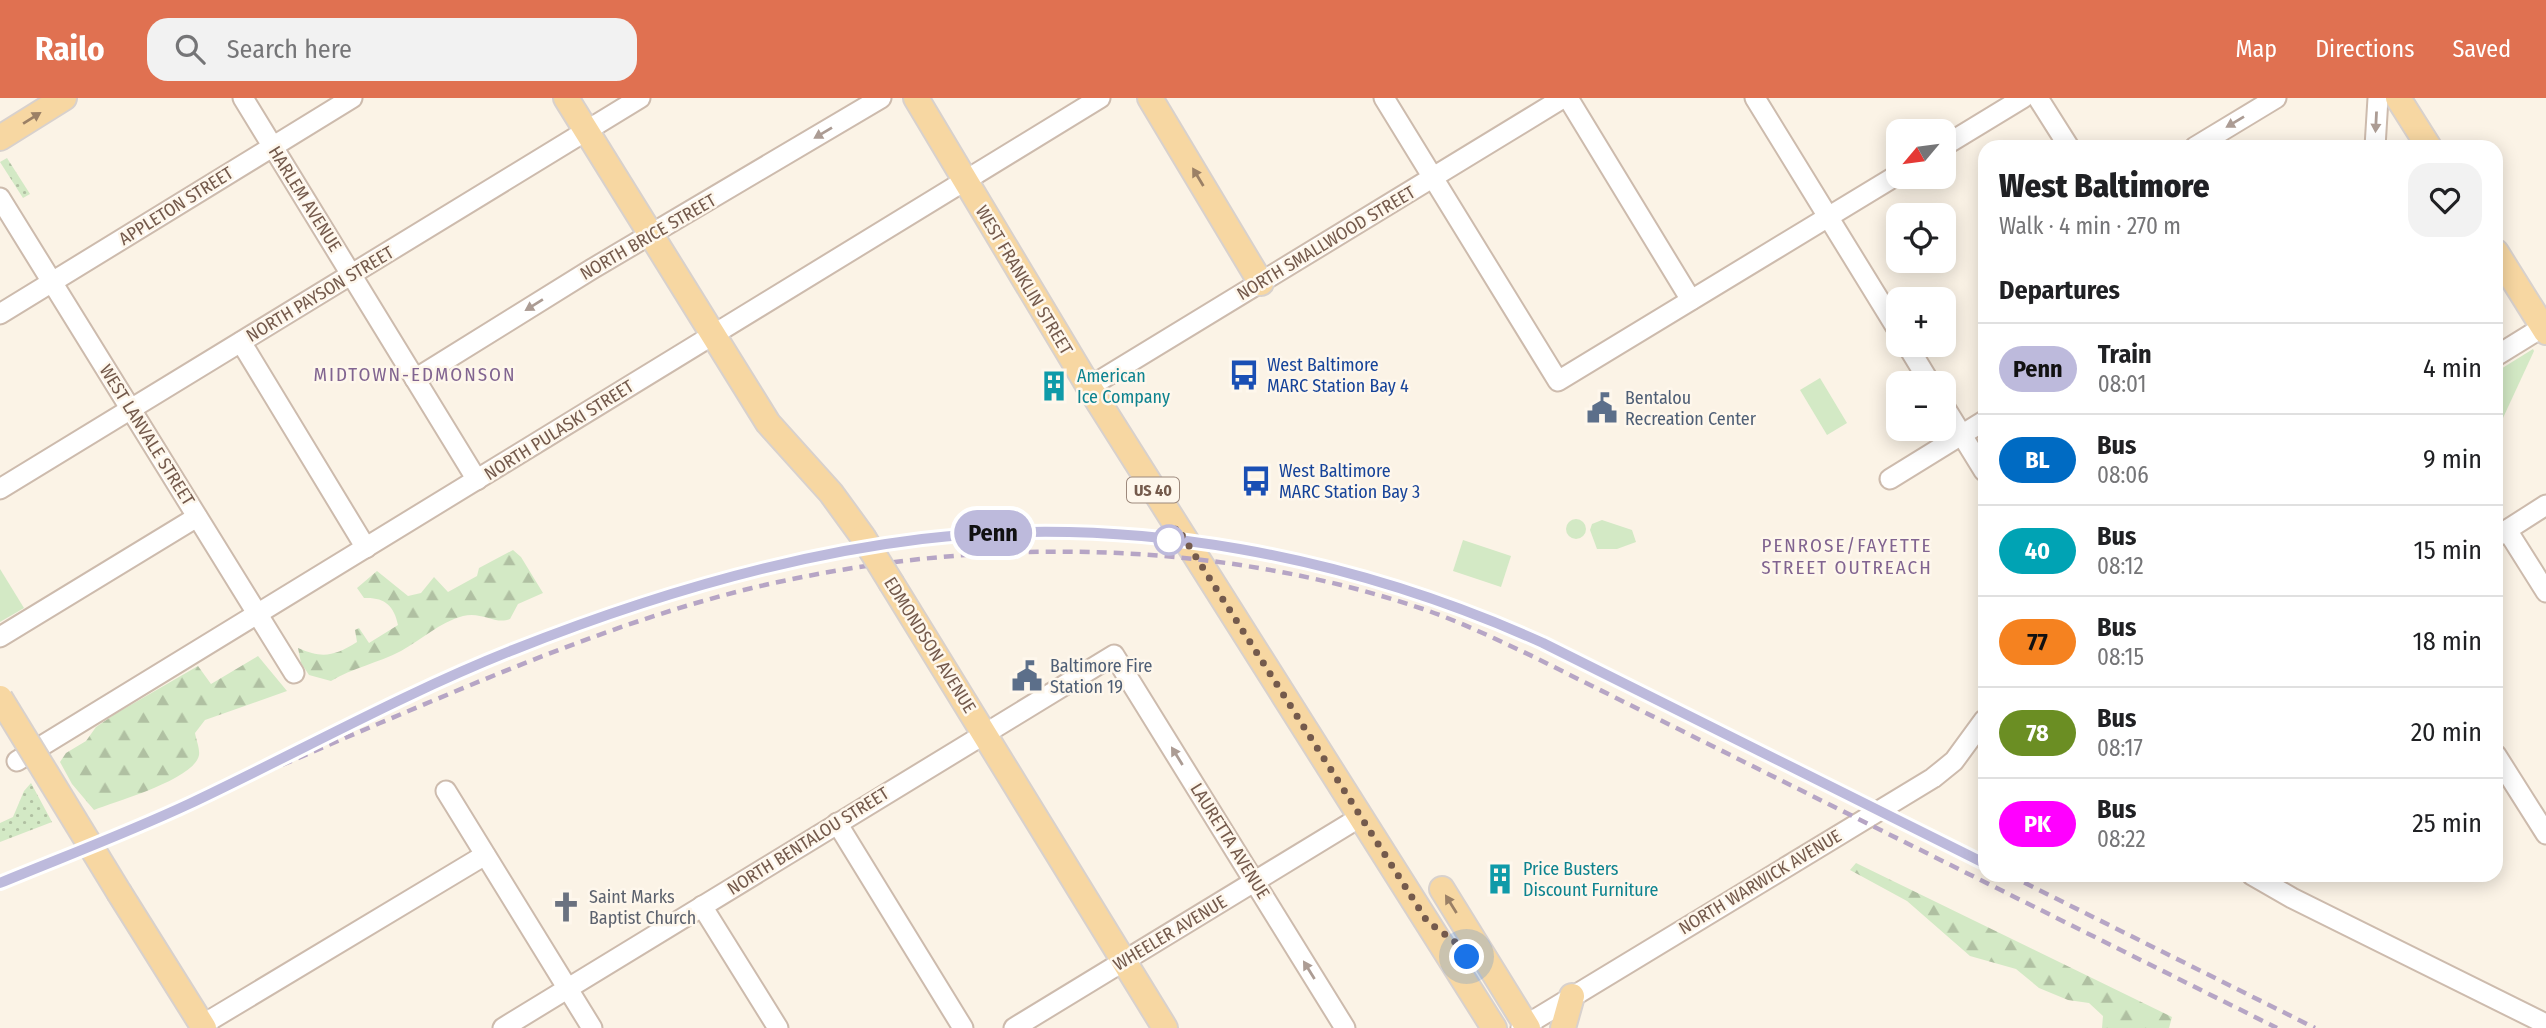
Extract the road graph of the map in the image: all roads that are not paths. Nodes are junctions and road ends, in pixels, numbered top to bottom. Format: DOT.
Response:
graph roads {
  1 [pos="64,98"];
  2 [pos="243,98"];
  3 [pos="352,98"];
  4 [pos="566,98"];
  5 [pos="640,98"];
  6 [pos="881,98"];
  7 [pos="916,98"];
  8 [pos="1100,98"];
  9 [pos="1150,98"];
  10 [pos="1384,98"];
  11 [pos="1565,98"];
  12 [pos="1755,98"];
  13 [pos="2023,98"];
  14 [pos="2038,98"];
  15 [pos="2276,98"];
  16 [pos="2378,98"];
  17 [pos="2398,98"];
  18 [pos="586,131"];
  19 [pos="0,138"];
  20 [pos="1956,139"];
  21 [pos="2065,140"];
  22 [pos="2207,140"];
  23 [pos="2375,140"];
  24 [pos="2425,140"];
  25 [pos="272,147"];
  26 [pos="1433,178"];
  27 [pos="965,182"];
  28 [pos="1886,182"];
  29 [pos="0,198"];
  30 [pos="1828,217"];
  31 [pos="650,234"];
  32 [pos="2503,263"];
  33 [pos="351,275"];
  34 [pos="52,282"];
  35 [pos="1261,283"];
  36 [pos="1691,300"];
  37 [pos="1886,311"];
  38 [pos="0,314"];
  39 [pos="2545,328"];
  40 [pos="712,335"];
  41 [pos="240,342"];
  42 [pos="2503,352"];
  43 [pos="415,379"];
  44 [pos="1089,387"];
  45 [pos="131,409"];
  46 [pos="1956,425"];
  47 [pos="1978,425"];
  48 [pos="1962,435"];
  49 [pos="1978,461"];
  50 [pos="1890,479"];
  51 [pos="477,480"];
  52 [pos="0,489"];
  53 [pos="2546,505"];
  54 [pos="197,517"];
  55 [pos="2503,532"];
  56 [pos="2503,536"];
  57 [pos="366,548"];
  58 [pos="2546,592"];
  59 [pos="257,614"];
  60 [pos="0,637"];
  61 [pos="1114,655"];
  62 [pos="293,673"];
  63 [pos="0,698"];
  64 [pos="1978,728"];
  65 [pos="984,733"];
  66 [pos="2503,766"];
  67 [pos="446,791"];
  68 [pos="1362,816"];
  69 [pos="837,823"];
  70 [pos="2546,834"];
  71 [pos="485,855"];
  72 [pos="1254,881"];
  73 [pos="2265,882"];
  74 [pos="1442,889"];
  75 [pos="702,906"];
  76 [pos="1427,921"];
  77 [pos="1123,961"];
  78 [pos="568,988"];
  79 [pos="1572,996"];
  80 [pos="2546,1024"];
  81 [pos="203,1026"];
  82 [pos="1525,1027"];
  83 [pos="503,1028"];
  84 [pos="592,1028"];
  85 [pos="778,1028"];
  86 [pos="963,1028"];
  87 [pos="1014,1028"];
  88 [pos="1164,1028"];
  89 [pos="1345,1028"];
  90 [pos="1494,1028"];
  91 [pos="1563,1028"];
  19 -- 1 [label="main road, one-way"];
  2 -- 25 [label="street, HARLEM AVENUE"];
  3 -- 25 [label="street, APPLETON STREET"];
  4 -- 18 [label="main road, EDMONDSON AVENUE"];
  5 -- 18 [label="street, NORTH PAYSON STREET"];
  6 -- 31 [label="street, NORTH BRICE STREET, one-way"];
  7 -- 27 [label="main road, WEST FRANKLIN STREET / US 40"];
  8 -- 27 [label="street, NORTH PULASKI STREET"];
  35 -- 9 [label="main road, one-way"];
  10 -- 26 [label="street"];
  11 -- 26 [label="street, NORTH SMALLWOOD STREET"];
  11 -- 36 [label="street"];
  12 -- 30 [label="street"];
  13 -- 20 [label="street"];
  14 -- 21 [label="street"];
  15 -- 22 [label="street, one-way"];
  16 -- 23 [label="street, one-way"];
  17 -- 24 [label="main road"];
  18 -- 31 [label="main road, EDMONDSON AVENUE"];
  18 -- 33 [label="street, NORTH PAYSON STREET"];
  25 -- 33 [label="street, HARLEM AVENUE"];
  25 -- 34 [label="street, APPLETON STREET"];
  26 -- 35 [label="street, NORTH SMALLWOOD STREET"];
  26 -- 36 [label="street"];
  27 -- 40 [label="street, NORTH PULASKI STREET"];
  27 -- 44 [label="main road, WEST FRANKLIN STREET / US 40"];
  28 -- 30 [label="street"];
  29 -- 34 [label="street, WEST LANVALE STREET"];
  30 -- 36 [label="street"];
  30 -- 37 [label="street"];
  31 -- 40 [label="main road, EDMONDSON AVENUE"];
  31 -- 43 [label="street, NORTH BRICE STREET, one-way"];
  32 -- 39 [label="main road"];
  33 -- 41 [label="street, NORTH PAYSON STREET"];
  33 -- 43 [label="street, HARLEM AVENUE"];
  34 -- 38 [label="street, APPLETON STREET"];
  34 -- 45 [label="street, WEST LANVALE STREET"];
  35 -- 44 [label="street, NORTH SMALLWOOD STREET"];
  39 -- 42 [label="street"];
  40 -- 51 [label="street, NORTH PULASKI STREET"];
  40 -- 65 [label="main road, EDMONDSON AVENUE, bridge"];
  41 -- 45 [label="street, NORTH PAYSON STREET"];
  41 -- 57 [label="street"];
  43 -- 51 [label="street, HARLEM AVENUE"];
  44 -- 68 [label="main road, WEST FRANKLIN STREET / US 40"];
  45 -- 52 [label="street, NORTH PAYSON STREET"];
  45 -- 54 [label="street, WEST LANVALE STREET"];
  46 -- 48 [label="street"];
  47 -- 48 [label="street"];
  48 -- 49 [label="street"];
  48 -- 50 [label="street"];
  51 -- 57 [label="street, NORTH PULASKI STREET"];
  53 -- 55 [label="street"];
  54 -- 59 [label="street, WEST LANVALE STREET"];
  54 -- 60 [label="street"];
  56 -- 58 [label="street"];
  57 -- 59 [label="street, NORTH PULASKI STREET"];
  59 -- 62 [label="street, WEST LANVALE STREET"];
  59 -- 63 [label="street, NORTH PULASKI STREET"];
  61 -- 65 [label="street, NORTH BENTALOU STREET"];
  72 -- 61 [label="street, LAURETTA AVENUE, one-way"];
  63 -- 81 [label="main road, bridge"];
  64 -- 79 [label="street, NORTH WARWICK AVENUE"];
  65 -- 69 [label="street, NORTH BENTALOU STREET"];
  65 -- 77 [label="main road, EDMONDSON AVENUE"];
  66 -- 70 [label="street"];
  67 -- 71 [label="street"];
  68 -- 72 [label="street, WHEELER AVENUE"];
  68 -- 76 [label="main road, WEST FRANKLIN STREET / US 40"];
  69 -- 75 [label="street, NORTH BENTALOU STREET"];
  69 -- 86 [label="street"];
  71 -- 78 [label="street"];
  71 -- 81 [label="street"];
  72 -- 77 [label="street, WHEELER AVENUE"];
  89 -- 72 [label="street, LAURETTA AVENUE, one-way"];
  73 -- 80 [label="street"];
  82 -- 74 [label="main road, one-way"];
  75 -- 78 [label="street, NORTH BENTALOU STREET"];
  75 -- 85 [label="street"];
  76 -- 82 [label="main road"];
  76 -- 90 [label="main road, WEST FRANKLIN STREET / US 40"];
  77 -- 87 [label="street, WHEELER AVENUE"];
  77 -- 88 [label="main road, EDMONDSON AVENUE"];
  78 -- 83 [label="street, NORTH BENTALOU STREET"];
  78 -- 84 [label="street"];
  79 -- 82 [label="street, NORTH WARWICK AVENUE"];
  79 -- 91 [label="main road"];
}
